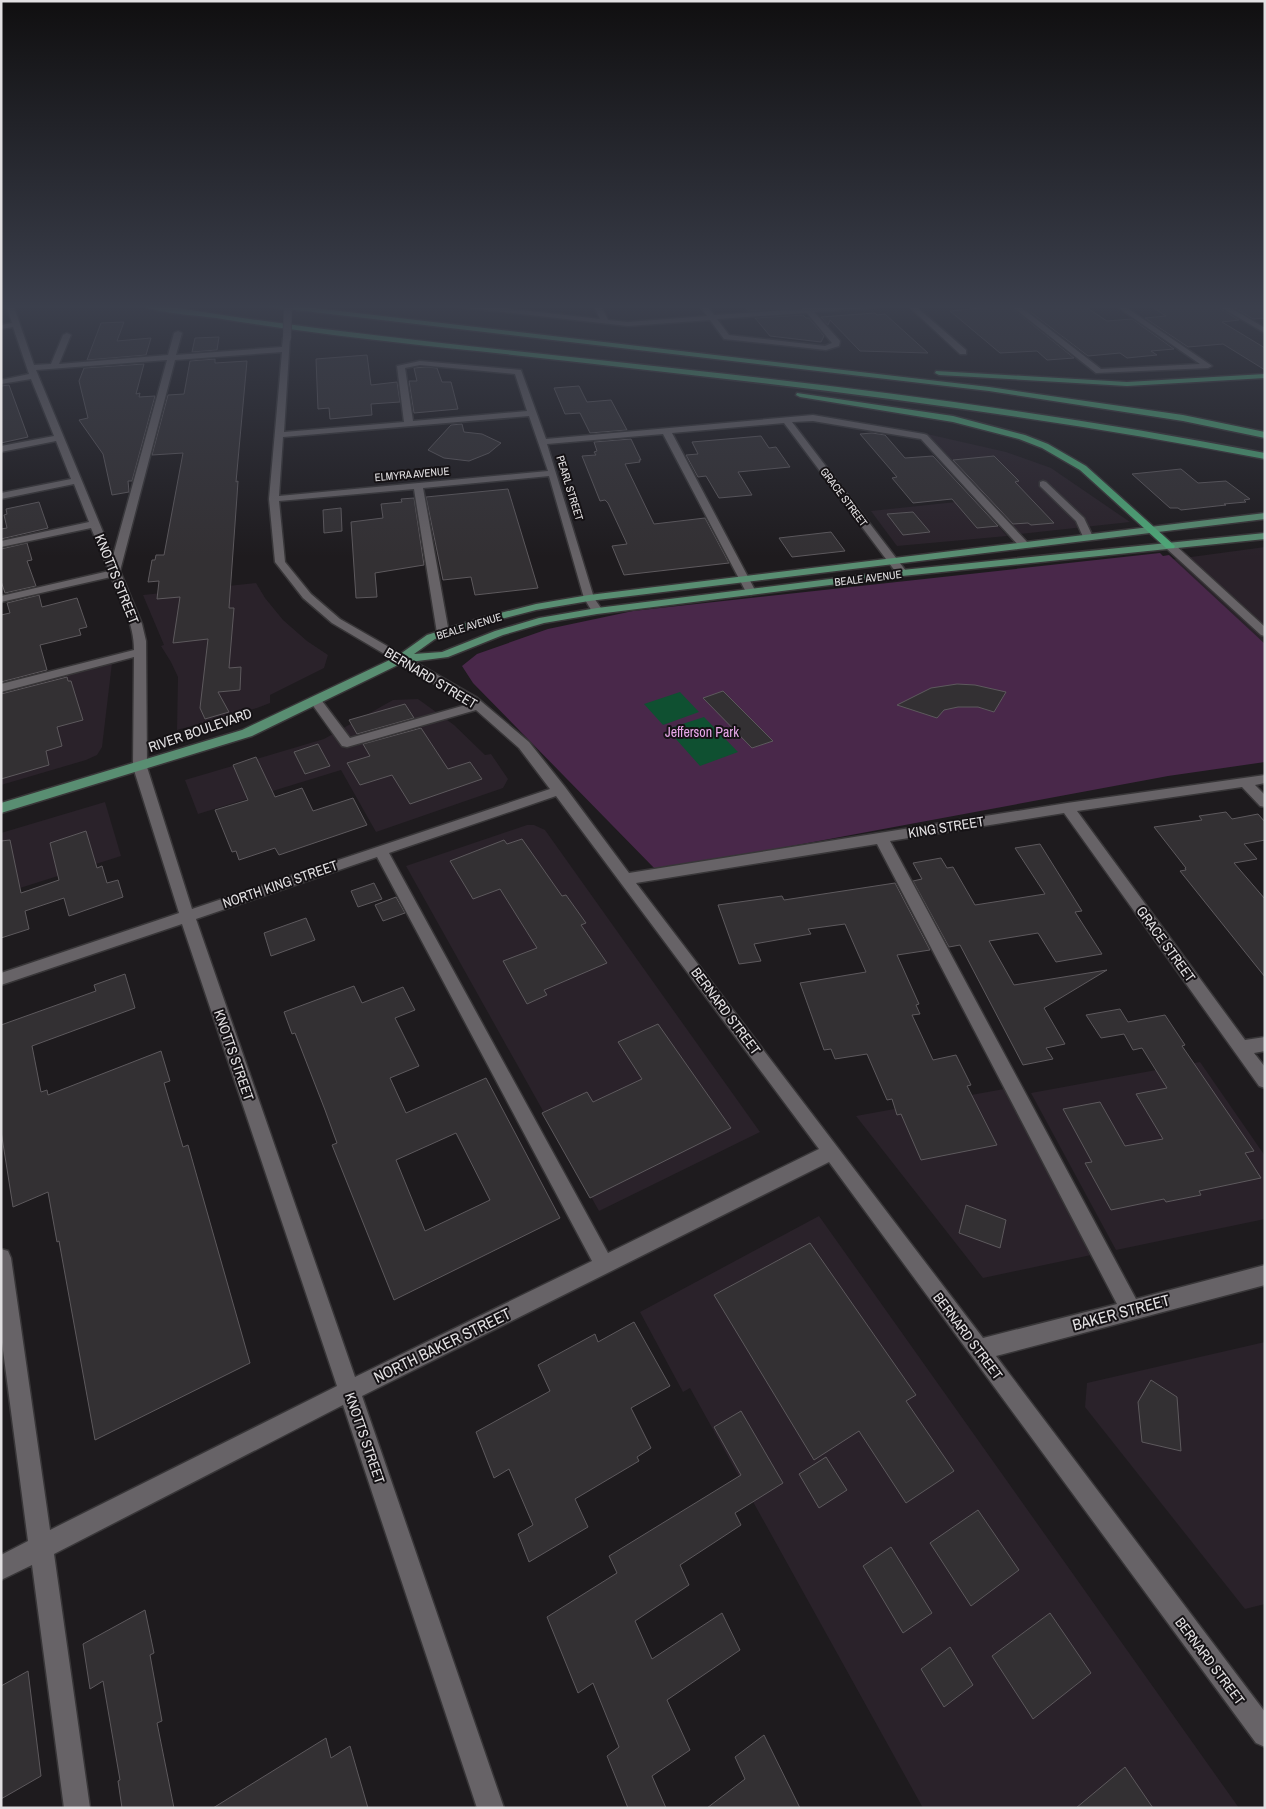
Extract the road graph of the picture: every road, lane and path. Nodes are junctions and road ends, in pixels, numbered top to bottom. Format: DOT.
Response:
graph roads {
  1 [pos="39,388"];
  2 [pos="164,388"];
  3 [pos="283,388"];
  4 [pos="403,388"];
  5 [pos="523,388"];
  6 [pos="760,388"];
  7 [pos="824,388"];
  8 [pos="980,388"];
  9 [pos="532,414"];
  10 [pos="786,420"];
  11 [pos="409,424"];
  12 [pos="666,431"];
  13 [pos="279,435"];
  14 [pos="1265,435"];
  15 [pos="59,438"];
  16 [pos="542,442"];
  17 [pos="1,449"];
  18 [pos="1265,456"];
  19 [pos="553,473"];
  20 [pos="78,480"];
  21 [pos="1042,484"];
  22 [pos="418,486"];
  23 [pos="1,496"];
  24 [pos="274,499"];
  25 [pos="1265,516"];
  26 [pos="95,524"];
  27 [pos="1151,529"];
  28 [pos="1265,536"];
  29 [pos="1088,537"];
  30 [pos="1,544"];
  31 [pos="1024,545"];
  32 [pos="1170,546"];
  33 [pos="893,561"];
  34 [pos="114,573"];
  35 [pos="902,573"];
  36 [pos="744,579"];
  37 [pos="751,592"];
  38 [pos="589,598"];
  39 [pos="1,599"];
  40 [pos="597,611"];
  41 [pos="443,633"];
  42 [pos="1265,633"];
  43 [pos="140,652"];
  44 [pos="400,659"];
  45 [pos="1,688"];
  46 [pos="315,700"];
  47 [pos="478,705"];
  48 [pos="140,767"];
  49 [pos="1265,779"];
  50 [pos="1246,782"];
  51 [pos="560,790"];
  52 [pos="1265,803"];
  53 [pos="1,808"];
  54 [pos="1067,808"];
  55 [pos="881,838"];
  56 [pos="380,850"];
  57 [pos="627,879"];
  58 [pos="187,915"];
  59 [pos="1,979"];
  60 [pos="1265,1044"];
  61 [pos="1241,1048"];
  62 [pos="1265,1081"];
  63 [pos="832,1152"];
  64 [pos="1,1258"];
  65 [pos="604,1264"];
  66 [pos="1265,1275"];
  67 [pos="1131,1310"];
  68 [pos="978,1350"];
  69 [pos="348,1391"];
  70 [pos="42,1548"];
  71 [pos="1,1568"];
  72 [pos="1265,1734"];
  73 [pos="77,1808"];
  74 [pos="490,1808"];
  1 -- 15 [label="street, KNOTTS STREET"];
  2 -- 34 [label="street"];
  3 -- 13 [label="street, BERNARD STREET"];
  4 -- 11 [label="street, PEARL STREET"];
  5 -- 9 [label="street, PEARL STREET"];
  6 -- 27 [label="highway"];
  7 -- 18 [label="highway"];
  8 -- 14 [label="highway"];
  9 -- 11 [label="street"];
  9 -- 16 [label="street, PEARL STREET"];
  10 -- 12 [label="street"];
  10 -- 31 [label="street"];
  10 -- 33 [label="street, GRACE STREET"];
  11 -- 13 [label="street"];
  12 -- 16 [label="street"];
  12 -- 36 [label="street"];
  13 -- 24 [label="street, BERNARD STREET"];
  15 -- 17 [label="street"];
  15 -- 20 [label="street, KNOTTS STREET"];
  16 -- 19 [label="street, PEARL STREET"];
  19 -- 22 [label="street, ELMYRA AVENUE"];
  19 -- 38 [label="street, PEARL STREET"];
  20 -- 23 [label="street"];
  20 -- 26 [label="street, KNOTTS STREET"];
  21 -- 29 [label="street"];
  22 -- 24 [label="street, ELMYRA AVENUE"];
  22 -- 41 [label="street"];
  24 -- 44 [label="street, BERNARD STREET"];
  25 -- 27 [label="main road, BEALE AVENUE"];
  26 -- 30 [label="street"];
  26 -- 34 [label="street, KNOTTS STREET"];
  27 -- 29 [label="main road, BEALE AVENUE"];
  27 -- 32 [label="highway"];
  28 -- 32 [label="main road, BEALE AVENUE"];
  29 -- 31 [label="main road, BEALE AVENUE"];
  31 -- 33 [label="main road, BEALE AVENUE"];
  32 -- 35 [label="main road, BEALE AVENUE"];
  32 -- 42 [label="street"];
  33 -- 35 [label="street, GRACE STREET"];
  33 -- 36 [label="main road, BEALE AVENUE"];
  34 -- 39 [label="street"];
  34 -- 43 [label="street, KNOTTS STREET"];
  35 -- 37 [label="main road, BEALE AVENUE"];
  36 -- 37 [label="street"];
  36 -- 38 [label="main road, BEALE AVENUE"];
  37 -- 40 [label="main road, BEALE AVENUE"];
  38 -- 40 [label="street, PEARL STREET"];
  38 -- 41 [label="main road, BEALE AVENUE"];
  40 -- 44 [label="main road, BEALE AVENUE"];
  41 -- 44 [label="main road, BEALE AVENUE"];
  43 -- 45 [label="street"];
  43 -- 48 [label="street, KNOTTS STREET"];
  44 -- 46 [label="main road, RIVER BOULEVARD"];
  44 -- 47 [label="street, BERNARD STREET"];
  46 -- 47 [label="street"];
  46 -- 48 [label="main road, RIVER BOULEVARD"];
  47 -- 51 [label="street, BERNARD STREET"];
  48 -- 53 [label="main road, RIVER BOULEVARD"];
  48 -- 58 [label="street, KNOTTS STREET"];
  49 -- 50 [label="street, KING STREET"];
  50 -- 52 [label="street"];
  50 -- 54 [label="street, KING STREET"];
  51 -- 56 [label="street, NORTH KING STREET"];
  51 -- 57 [label="street, BERNARD STREET"];
  54 -- 55 [label="street, KING STREET"];
  54 -- 61 [label="street, GRACE STREET"];
  55 -- 57 [label="street, KING STREET"];
  55 -- 67 [label="street"];
  56 -- 58 [label="street, NORTH KING STREET"];
  56 -- 65 [label="street"];
  57 -- 63 [label="street, BERNARD STREET"];
  58 -- 59 [label="street, NORTH KING STREET"];
  58 -- 69 [label="street, KNOTTS STREET"];
  60 -- 61 [label="street"];
  61 -- 62 [label="street, GRACE STREET"];
  63 -- 65 [label="street, NORTH BAKER STREET"];
  63 -- 68 [label="street, BERNARD STREET"];
  64 -- 70 [label="street"];
  65 -- 69 [label="street, NORTH BAKER STREET"];
  66 -- 67 [label="street, BAKER STREET"];
  67 -- 68 [label="street, BAKER STREET"];
  68 -- 72 [label="street, BERNARD STREET"];
  69 -- 70 [label="street, NORTH BAKER STREET"];
  69 -- 74 [label="street, KNOTTS STREET"];
  70 -- 71 [label="street, NORTH BAKER STREET"];
  70 -- 73 [label="street"];
}
